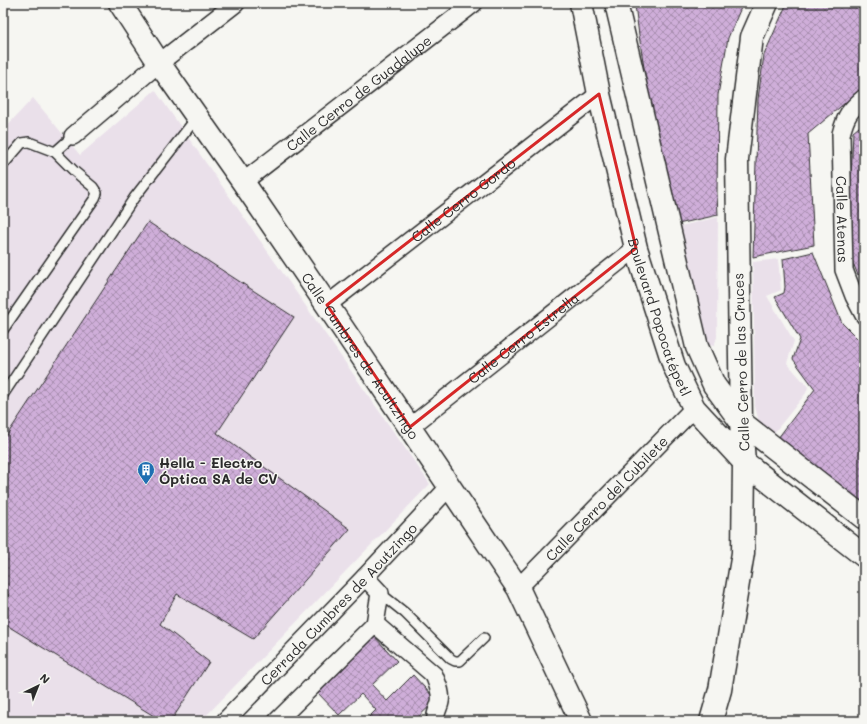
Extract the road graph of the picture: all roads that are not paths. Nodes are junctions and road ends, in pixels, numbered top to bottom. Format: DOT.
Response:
graph roads {
  1 [pos="120,3"];
  2 [pos="236,3"];
  3 [pos="474,3"];
  4 [pos="581,3"];
  5 [pos="616,3"];
  6 [pos="767,3"];
  7 [pos="159,63"];
  8 [pos="599,94"];
  9 [pos="864,98"];
  10 [pos="197,117"];
  11 [pos="73,136"];
  12 [pos="55,152"];
  13 [pos="3,165"];
  14 [pos="243,182"];
  15 [pos="636,248"];
  16 [pos="859,292"];
  17 [pos="327,305"];
  18 [pos="864,315"];
  19 [pos="3,330"];
  20 [pos="3,395"];
  21 [pos="694,408"];
  22 [pos="741,422"];
  23 [pos="410,427"];
  24 [pos="744,462"];
  25 [pos="450,486"];
  26 [pos="864,518"];
  27 [pos="864,556"];
  28 [pos="365,577"];
  29 [pos="518,588"];
  30 [pos="380,593"];
  31 [pos="375,624"];
  32 [pos="484,638"];
  33 [pos="225,721"];
  34 [pos="277,721"];
  35 [pos="436,721"];
  36 [pos="581,721"];
  37 [pos="711,721"];
  1 -- 7 [label="street, Calle Cumbres de Acultzingo"];
  2 -- 7 [label="street"];
  3 -- 14 [label="street, Calle Cerro de Guadalupe"];
  4 -- 8 [label="street, Boulevard Popocatépetl"];
  5 -- 22 [label="street, Boulevard Popocatépetl"];
  6 -- 22 [label="street, Calle Cerro de las Cruces"];
  7 -- 10 [label="street, Calle Cumbres de Acultzingo"];
  7 -- 11 [label="street"];
  8 -- 15 [label="street, Boulevard Popocatépetl"];
  8 -- 17 [label="street, Calle Cerro Gordo"];
  9 -- 16 [label="street, Calle Atenas"];
  10 -- 14 [label="street, Calle Cumbres de Acultzingo"];
  10 -- 20 [label="lane"];
  11 -- 12 [label="lane"];
  12 -- 13 [label="lane"];
  12 -- 19 [label="lane"];
  14 -- 17 [label="street, Calle Cumbres de Acultzingo"];
  15 -- 21 [label="street, Boulevard Popocatépetl"];
  15 -- 23 [label="street, Calle Cerro Estrella"];
  16 -- 18 [label="street, Calle Atenas"];
  17 -- 23 [label="street, Calle Cumbres de Acultzingo"];
  21 -- 24 [label="street, Boulevard Popocatépetl"];
  21 -- 29 [label="street, Calle Cerro del Cubilete"];
  22 -- 24 [label="street, Calle Cerro de las Cruces"];
  22 -- 26 [label="street, Boulevard Popocatépetl"];
  23 -- 25 [label="street, Calle Cumbres de Acultzingo"];
  24 -- 27 [label="street, Boulevard Popocatépetl"];
  24 -- 37 [label="street, Calle Cerro de las Cruces"];
  25 -- 28 [label="street, Cerrada Cumbres de Acutzingo"];
  25 -- 29 [label="street, Calle Cumbres de Acultzingo"];
  28 -- 30 [label="street"];
  28 -- 33 [label="street, Cerrada Cumbres de Acutzingo"];
  29 -- 36 [label="street, Calle Cumbres de Acultzingo"];
  30 -- 31 [label="street"];
  30 -- 32 [label="lane"];
  31 -- 34 [label="street"];
  31 -- 35 [label="street"];
}
